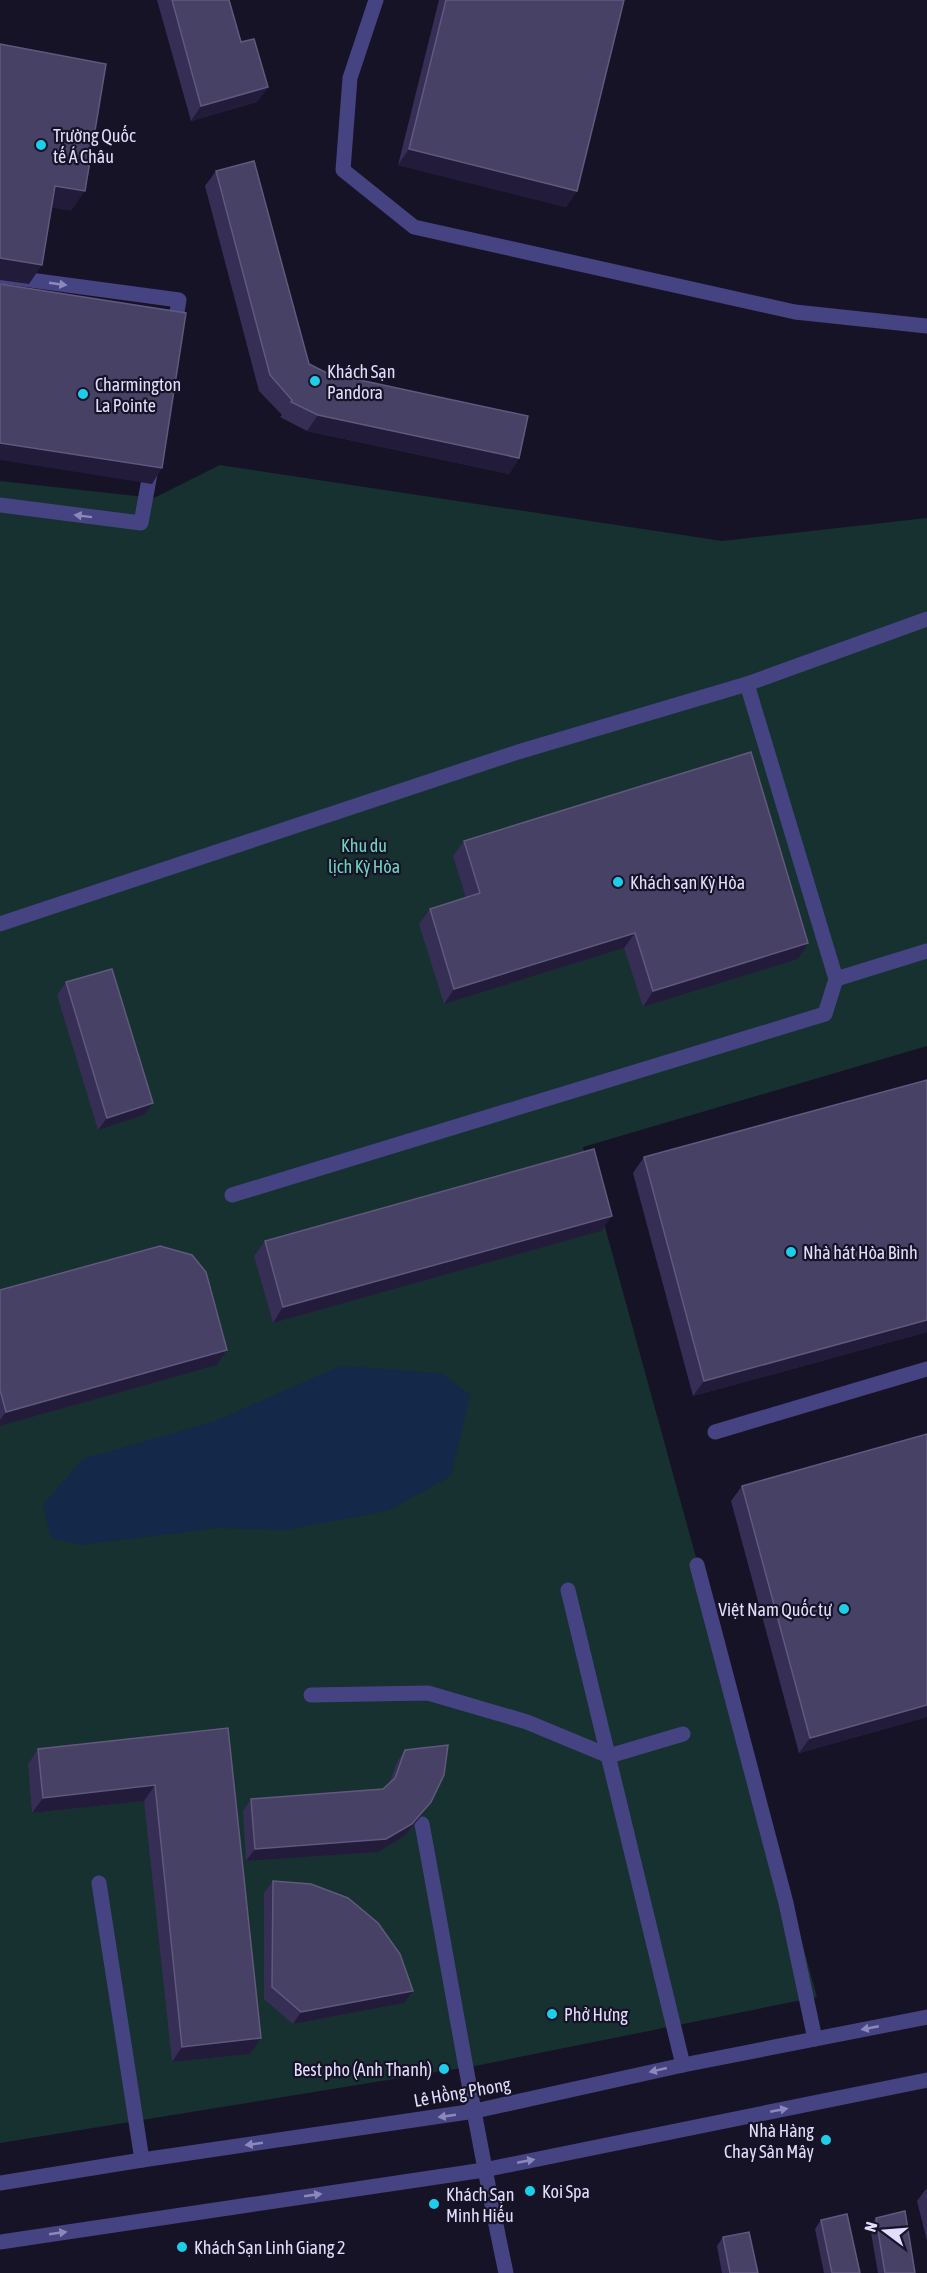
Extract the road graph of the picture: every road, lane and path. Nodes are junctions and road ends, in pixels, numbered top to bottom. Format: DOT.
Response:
graph roads {
  1 [pos="376,0"];
  2 [pos="0,276"];
  3 [pos="927,326"];
  4 [pos="171,347"];
  5 [pos="153,453"];
  6 [pos="0,505"];
  7 [pos="927,619"];
  8 [pos="747,684"];
  9 [pos="0,924"];
  10 [pos="927,951"];
  11 [pos="836,980"];
  12 [pos="232,1195"];
  13 [pos="927,1369"];
  14 [pos="715,1432"];
  15 [pos="697,1565"];
  16 [pos="568,1590"];
  17 [pos="311,1695"];
  18 [pos="683,1734"];
  19 [pos="609,1756"];
  20 [pos="422,1824"];
  21 [pos="99,1883"];
  22 [pos="927,2017"];
  23 [pos="815,2039"];
  24 [pos="683,2065"];
  25 [pos="927,2080"];
  26 [pos="475,2111"];
  27 [pos="142,2160"];
  28 [pos="484,2170"];
  29 [pos="0,2183"];
  30 [pos="0,2242"];
  31 [pos="506,2273"];
  1 -- 3 [label="street"];
  2 -- 4 [label="street, one-way"];
  5 -- 6 [label="street, one-way"];
  7 -- 8 [label="street"];
  8 -- 9 [label="street"];
  8 -- 11 [label="street"];
  10 -- 11 [label="street"];
  11 -- 12 [label="street"];
  13 -- 14 [label="street"];
  15 -- 23 [label="street"];
  16 -- 19 [label="street"];
  17 -- 19 [label="street"];
  18 -- 19 [label="street"];
  19 -- 24 [label="street"];
  20 -- 26 [label="street"];
  21 -- 27 [label="street"];
  22 -- 23 [label="street, Lê Hồng Phong, one-way"];
  23 -- 24 [label="street, Lê Hồng Phong"];
  24 -- 26 [label="street, Lê Hồng Phong, one-way"];
  28 -- 25 [label="street, one-way"];
  26 -- 27 [label="street, Lê Hồng Phong, one-way"];
  26 -- 28 [label="street"];
  27 -- 29 [label="street, Lê Hồng Phong"];
  30 -- 28 [label="street, one-way"];
  28 -- 31 [label="street"];
}
